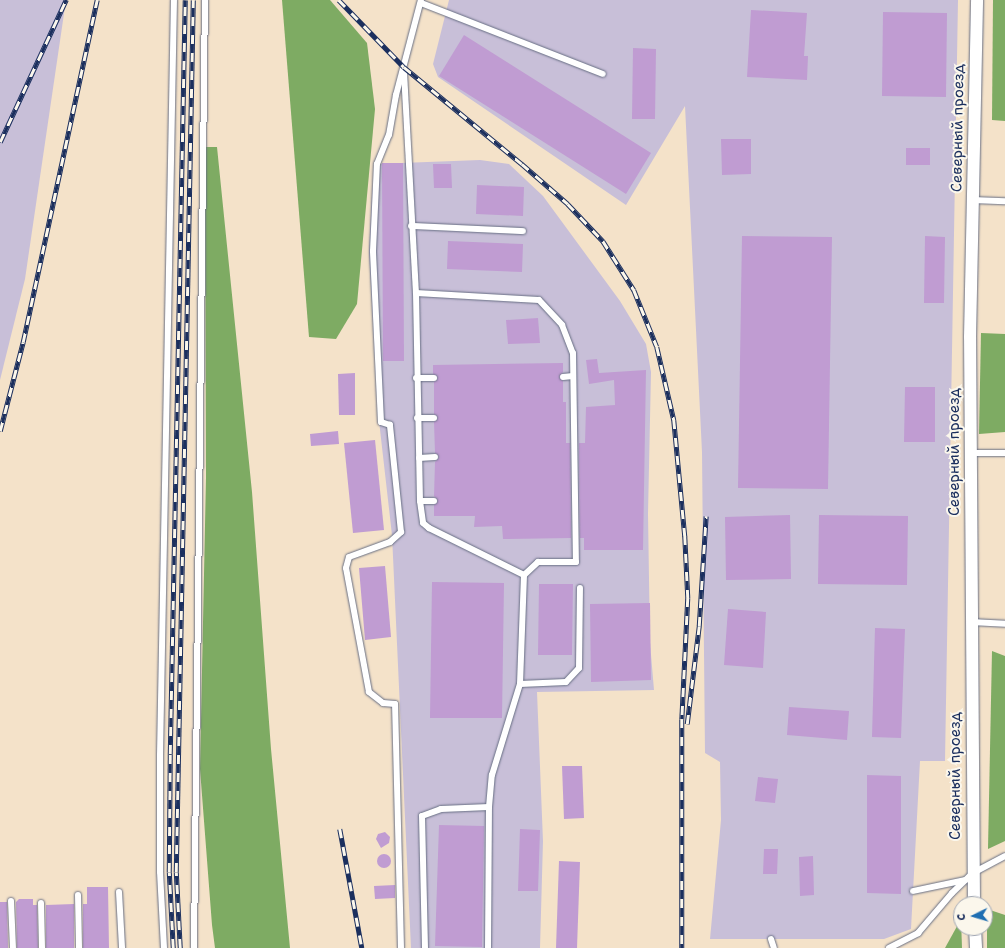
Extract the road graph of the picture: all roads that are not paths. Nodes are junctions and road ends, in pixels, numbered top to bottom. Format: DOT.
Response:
graph roads {
  1 [pos="174,0"];
  2 [pos="205,0"];
  3 [pos="977,0"];
  4 [pos="421,2"];
  5 [pos="404,67"];
  6 [pos="603,74"];
  7 [pos="972,200"];
  8 [pos="1005,201"];
  9 [pos="411,226"];
  10 [pos="523,231"];
  11 [pos="416,293"];
  12 [pos="573,376"];
  13 [pos="563,377"];
  14 [pos="416,378"];
  15 [pos="434,378"];
  16 [pos="566,417"];
  17 [pos="574,417"];
  18 [pos="418,418"];
  19 [pos="434,418"];
  20 [pos="971,453"];
  21 [pos="1005,453"];
  22 [pos="575,455"];
  23 [pos="567,456"];
  24 [pos="435,457"];
  25 [pos="419,458"];
  26 [pos="420,501"];
  27 [pos="434,501"];
  28 [pos="524,575"];
  29 [pos="580,588"];
  30 [pos="971,622"];
  31 [pos="1005,624"];
  32 [pos="520,684"];
  33 [pos="489,807"];
  34 [pos="1005,856"];
  35 [pos="970,877"];
  36 [pos="913,891"];
  37 [pos="119,892"];
  38 [pos="78,895"];
  39 [pos="973,896"];
  40 [pos="11,902"];
  41 [pos="41,903"];
  42 [pos="975,936"];
  43 [pos="771,940"];
  44 [pos="13,948"];
  45 [pos="42,948"];
  46 [pos="79,948"];
  47 [pos="122,948"];
  48 [pos="164,948"];
  49 [pos="194,948"];
  50 [pos="401,948"];
  51 [pos="425,948"];
  52 [pos="488,948"];
  53 [pos="774,948"];
  54 [pos="889,948"];
  55 [pos="976,948"];
  1 -- 48 [label="lane"];
  2 -- 49 [label="lane"];
  3 -- 7 [label="street, Северный проезд"];
  4 -- 5 [label="lane"];
  4 -- 6 [label="lane"];
  5 -- 9 [label="lane"];
  5 -- 50 [label="lane"];
  7 -- 8 [label="lane"];
  7 -- 20 [label="street, Северный проезд"];
  9 -- 10 [label="lane"];
  9 -- 11 [label="lane"];
  11 -- 12 [label="lane"];
  11 -- 14 [label="lane"];
  12 -- 13 [label="lane"];
  12 -- 17 [label="lane"];
  14 -- 15 [label="lane"];
  14 -- 18 [label="lane"];
  16 -- 17 [label="lane"];
  17 -- 22 [label="lane"];
  18 -- 19 [label="lane"];
  18 -- 25 [label="lane"];
  20 -- 21 [label="lane"];
  20 -- 30 [label="street, Северный проезд"];
  22 -- 23 [label="lane"];
  22 -- 28 [label="lane"];
  24 -- 25 [label="lane"];
  25 -- 26 [label="lane"];
  26 -- 27 [label="lane"];
  26 -- 28 [label="lane"];
  28 -- 32 [label="lane"];
  29 -- 32 [label="lane"];
  30 -- 31 [label="lane"];
  30 -- 35 [label="street, Северный проезд"];
  32 -- 33 [label="lane"];
  33 -- 51 [label="lane"];
  33 -- 52 [label="lane"];
  34 -- 35 [label="lane"];
  35 -- 36 [label="lane"];
  35 -- 39 [label="street, Северный проезд"];
  35 -- 54 [label="lane"];
  37 -- 47 [label="lane"];
  38 -- 46 [label="lane"];
  40 -- 44 [label="lane"];
  41 -- 45 [label="lane"];
  42 -- 55 [label="street"];
  43 -- 53 [label="lane"];
}
